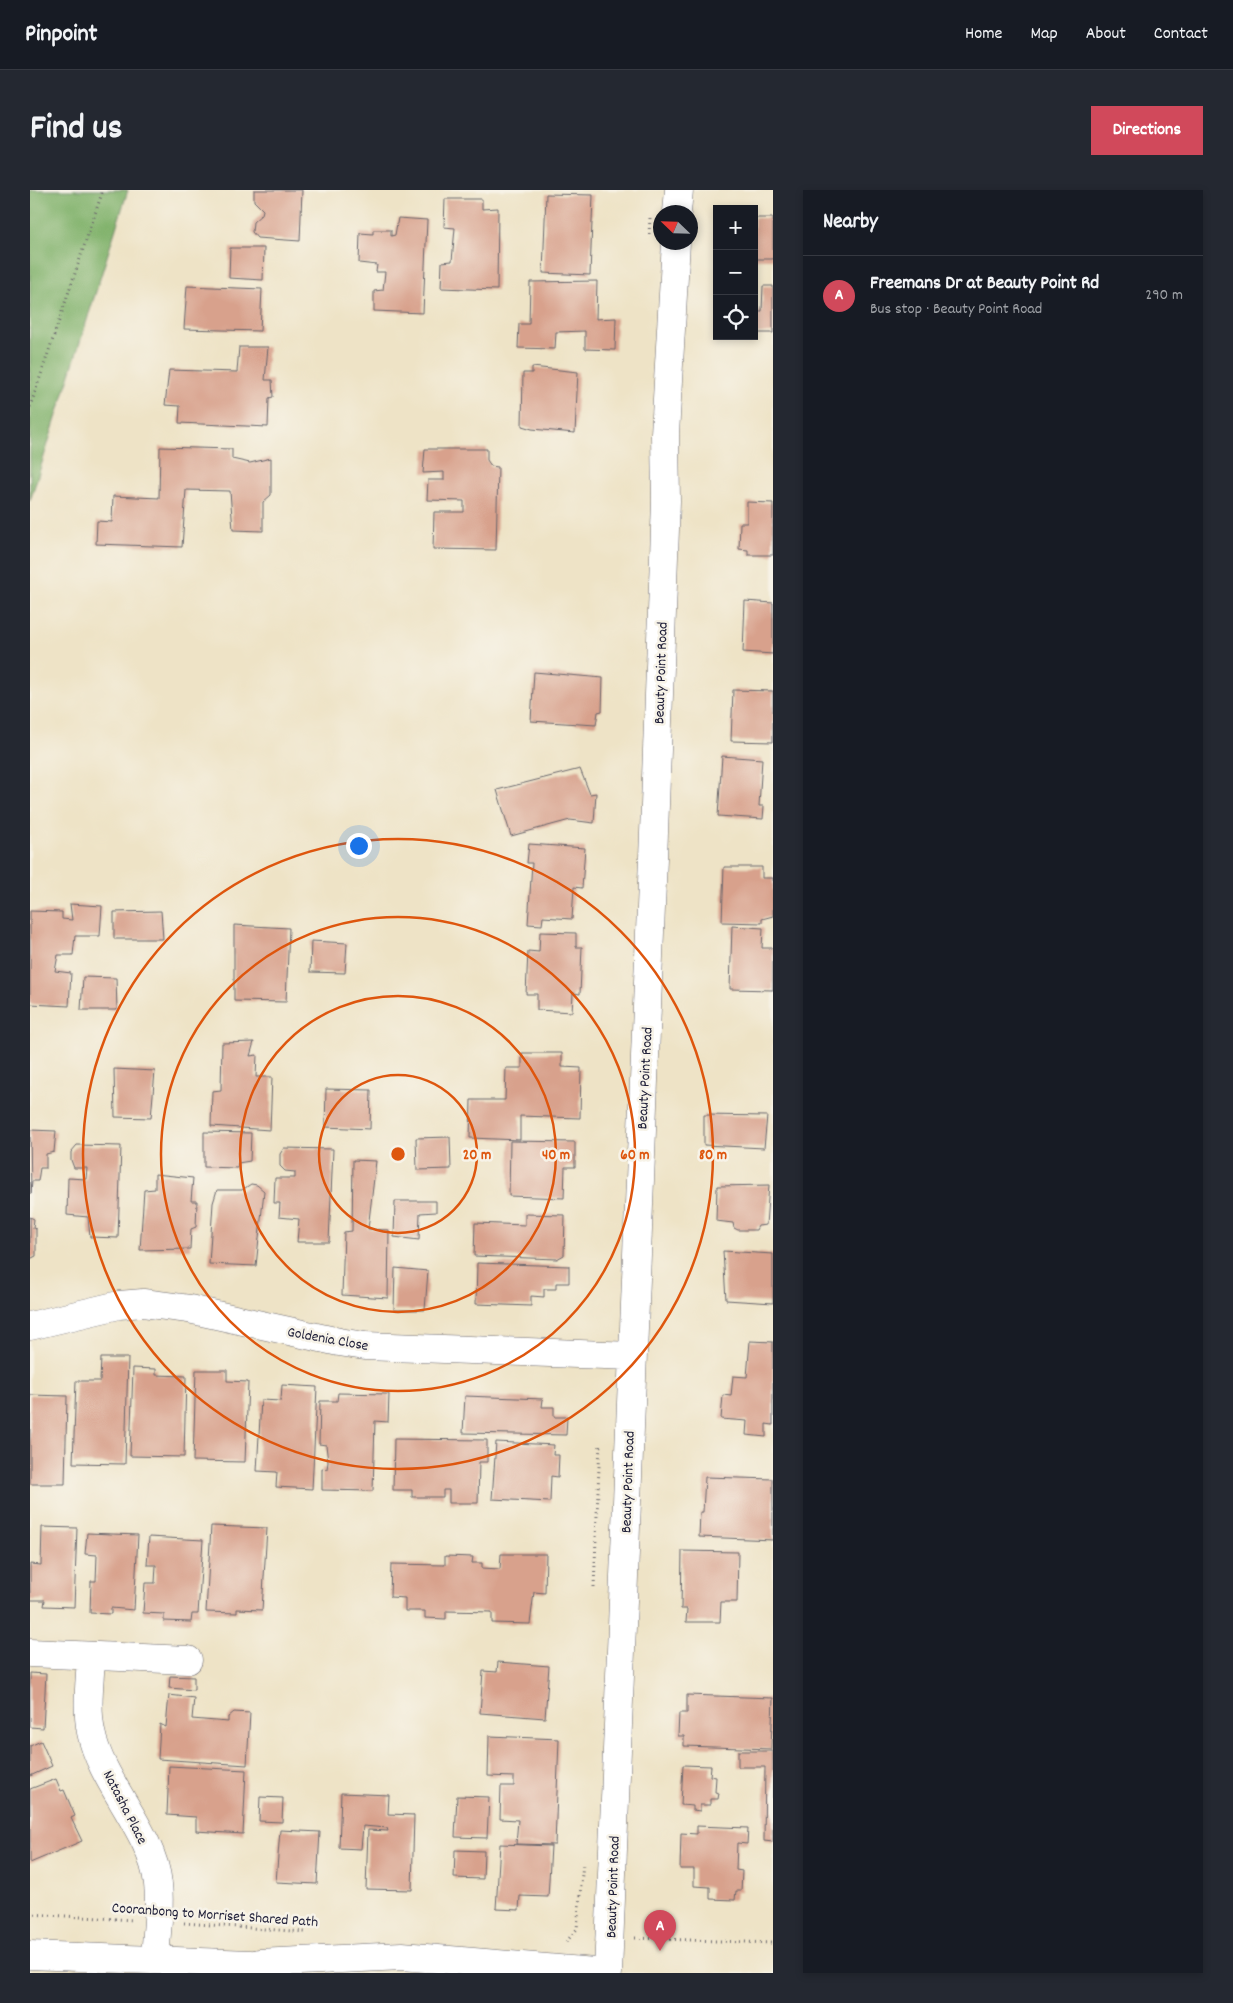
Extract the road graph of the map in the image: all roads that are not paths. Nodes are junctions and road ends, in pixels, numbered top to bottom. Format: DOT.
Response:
graph roads {
  1 [pos="679,190"];
  2 [pos="678,205"];
  3 [pos="676,250"];
  4 [pos="30,1326"];
  5 [pos="632,1356"];
  6 [pos="30,1653"];
  7 [pos="91,1656"];
  8 [pos="188,1660"];
  9 [pos="30,1955"];
  10 [pos="155,1960"];
  11 [pos="259,1963"];
  12 [pos="352,1973"];
  13 [pos="607,1973"];
  1 -- 2 [label="street"];
  3 -- 5 [label="street, Beauty Point Road"];
  4 -- 5 [label="street, Goldenia Close"];
  5 -- 13 [label="street, Beauty Point Road"];
  6 -- 7 [label="street"];
  7 -- 8 [label="street"];
  7 -- 10 [label="street, Natasha Place"];
  9 -- 10 [label="street"];
  10 -- 11 [label="street"];
  11 -- 12 [label="street"];
  11 -- 13 [label="street"];
}
